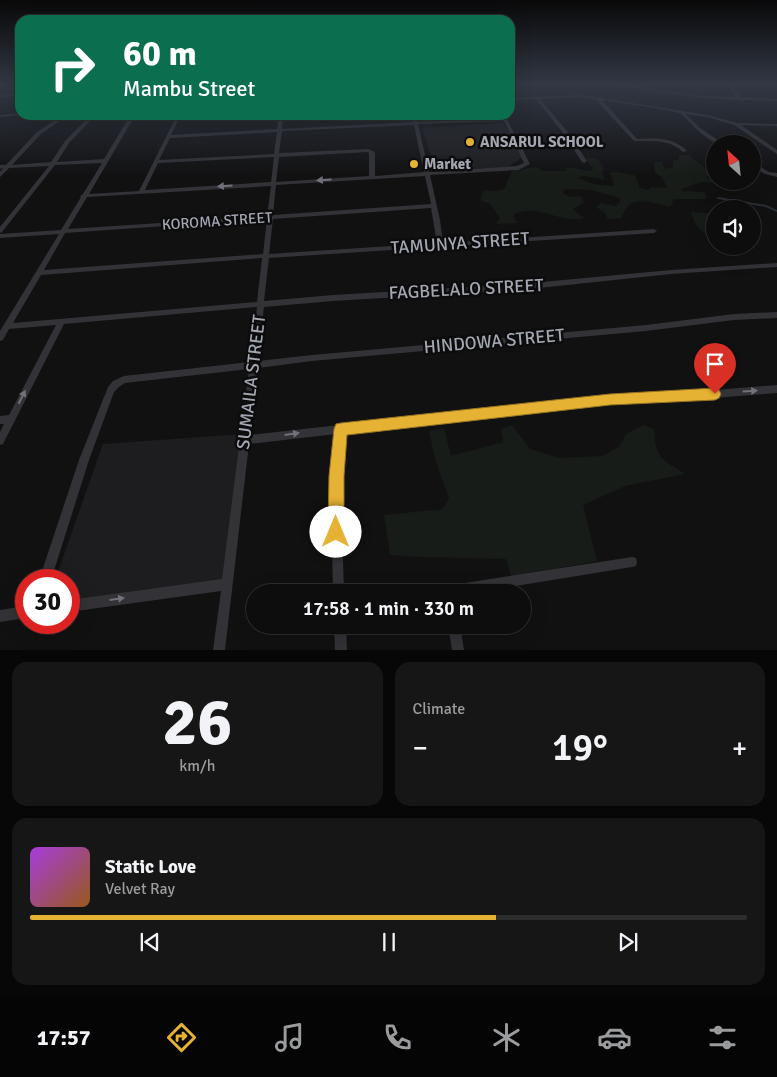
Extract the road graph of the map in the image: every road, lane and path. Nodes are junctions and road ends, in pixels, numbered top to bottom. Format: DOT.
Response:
graph roads {
  1 [pos="551,115"];
  2 [pos="613,115"];
  3 [pos="684,115"];
  4 [pos="702,115"];
  5 [pos="3,116"];
  6 [pos="0,120"];
  7 [pos="58,120"];
  8 [pos="89,120"];
  9 [pos="130,120"];
  10 [pos="176,120"];
  11 [pos="280,120"];
  12 [pos="415,120"];
  13 [pos="474,120"];
  14 [pos="505,120"];
  15 [pos="415,124"];
  16 [pos="736,124"];
  17 [pos="777,125"];
  18 [pos="279,131"];
  19 [pos="708,135"];
  20 [pos="168,137"];
  21 [pos="685,151"];
  22 [pos="777,152"];
  23 [pos="276,156"];
  24 [pos="104,161"];
  25 [pos="584,161"];
  26 [pos="155,162"];
  27 [pos="53,164"];
  28 [pos="0,167"];
  29 [pos="8,167"];
  30 [pos="761,168"];
  31 [pos="427,174"];
  32 [pos="777,174"];
  33 [pos="0,175"];
  34 [pos="372,177"];
  35 [pos="274,183"];
  36 [pos="141,192"];
  37 [pos="83,196"];
  38 [pos="434,206"];
  39 [pos="270,218"];
  40 [pos="0,231"];
  41 [pos="64,231"];
  42 [pos="654,231"];
  43 [pos="0,236"];
  44 [pos="440,244"];
  45 [pos="266,256"];
  46 [pos="777,265"];
  47 [pos="38,273"];
  48 [pos="260,304"];
  49 [pos="777,315"];
  50 [pos="62,321"];
  51 [pos="7,326"];
  52 [pos="0,338"];
  53 [pos="254,365"];
  54 [pos="777,389"];
  55 [pos="11,419"];
  56 [pos="0,420"];
  57 [pos="341,429"];
  58 [pos="244,440"];
  59 [pos="0,441"];
  60 [pos="632,562"];
  61 [pos="49,569"];
  62 [pos="227,584"];
  63 [pos="339,584"];
  64 [pos="495,584"];
  65 [pos="80,604"];
  66 [pos="15,614"];
  67 [pos="0,616"];
  68 [pos="340,634"];
  69 [pos="455,634"];
  70 [pos="220,650"];
  71 [pos="341,650"];
  72 [pos="458,650"];
  1 -- 25 [label="street"];
  2 -- 21 [label="street"];
  3 -- 19 [label="street"];
  4 -- 16 [label="street"];
  5 -- 6 [label="street"];
  7 -- 29 [label="street"];
  8 -- 27 [label="street"];
  9 -- 24 [label="street"];
  10 -- 20 [label="street"];
  11 -- 18 [label="street, SUMAILA STREET"];
  12 -- 15 [label="street"];
  13 -- 15 [label="street"];
  14 -- 31 [label="street"];
  15 -- 18 [label="street"];
  15 -- 31 [label="street"];
  16 -- 17 [label="street"];
  16 -- 22 [label="street"];
  18 -- 20 [label="street"];
  18 -- 23 [label="street, SUMAILA STREET"];
  20 -- 26 [label="street"];
  23 -- 26 [label="street"];
  23 -- 34 [label="street"];
  23 -- 35 [label="street, SUMAILA STREET"];
  24 -- 27 [label="street"];
  24 -- 37 [label="street"];
  26 -- 36 [label="street"];
  27 -- 29 [label="street"];
  27 -- 40 [label="street"];
  28 -- 29 [label="street"];
  29 -- 33 [label="street"];
  30 -- 32 [label="street"];
  31 -- 34 [label="street"];
  31 -- 38 [label="street"];
  34 -- 35 [label="street, one-way"];
  35 -- 36 [label="street, one-way"];
  35 -- 39 [label="street, SUMAILA STREET"];
  36 -- 37 [label="street"];
  37 -- 41 [label="street"];
  38 -- 39 [label="street, KOROMA STREET"];
  38 -- 44 [label="street"];
  39 -- 41 [label="street, KOROMA STREET"];
  39 -- 45 [label="street, SUMAILA STREET"];
  41 -- 43 [label="street, KOROMA STREET"];
  41 -- 47 [label="street"];
  42 -- 44 [label="street, TAMUNYA STREET"];
  44 -- 45 [label="street, TAMUNYA STREET"];
  45 -- 47 [label="street, TAMUNYA STREET"];
  45 -- 48 [label="street, SUMAILA STREET"];
  46 -- 48 [label="street, FAGBELALO STREET"];
  47 -- 51 [label="street"];
  48 -- 50 [label="street, FAGBELALO STREET"];
  48 -- 53 [label="street, SUMAILA STREET"];
  49 -- 53 [label="street, HINDOWA STREET"];
  50 -- 51 [label="street, FAGBELALO STREET"];
  55 -- 50 [label="street, one-way"];
  51 -- 52 [label="street"];
  53 -- 58 [label="street, SUMAILA STREET"];
  53 -- 61 [label="street, HINDOWA STREET"];
  57 -- 54 [label="street, one-way"];
  55 -- 56 [label="street"];
  55 -- 59 [label="street"];
  58 -- 57 [label="street, one-way"];
  57 -- 63 [label="street"];
  58 -- 62 [label="street, SUMAILA STREET"];
  60 -- 64 [label="street"];
  65 -- 62 [label="street, one-way"];
  62 -- 70 [label="street, SUMAILA STREET"];
  66 -- 67 [label="street"];
  68 -- 71 [label="street"];
  69 -- 72 [label="street"];
}
